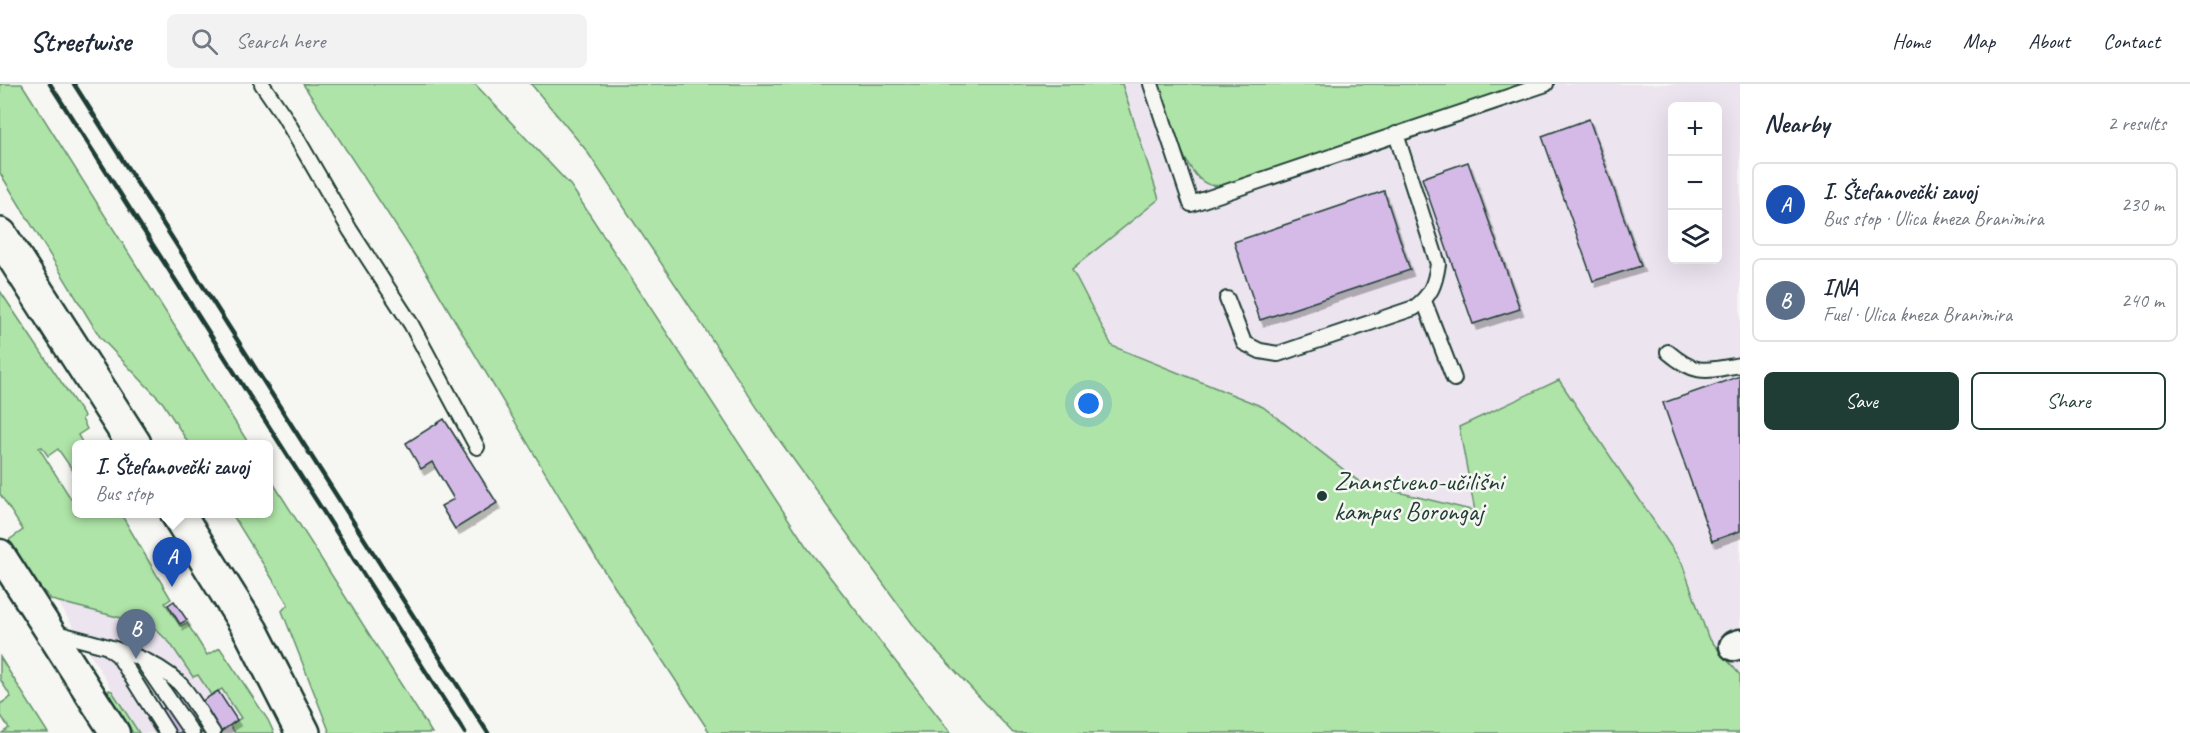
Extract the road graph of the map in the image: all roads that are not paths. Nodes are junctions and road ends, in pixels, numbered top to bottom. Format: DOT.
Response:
graph roads {
  1 [pos="262,84"];
  2 [pos="1151,84"];
  3 [pos="1546,84"];
  4 [pos="1396,134"];
  5 [pos="0,234"];
  6 [pos="1227,299"];
  7 [pos="1424,300"];
  8 [pos="1668,352"];
  9 [pos="1740,365"];
  10 [pos="1455,379"];
  11 [pos="131,440"];
  12 [pos="477,447"];
  13 [pos="181,518"];
  14 [pos="0,554"];
  15 [pos="49,631"];
  16 [pos="110,649"];
  17 [pos="138,657"];
  18 [pos="115,733"];
  19 [pos="167,733"];
  20 [pos="192,733"];
  21 [pos="213,733"];
  22 [pos="303,733"];
  1 -- 12 [label="lane"];
  2 -- 4 [label="lane"];
  3 -- 4 [label="lane"];
  4 -- 7 [label="lane"];
  5 -- 11 [label="main road"];
  6 -- 7 [label="lane"];
  7 -- 10 [label="lane"];
  8 -- 9 [label="lane"];
  13 -- 22 [label="main road"];
  14 -- 15 [label="street"];
  15 -- 16 [label="lane"];
  15 -- 18 [label="street"];
  16 -- 17 [label="lane"];
  16 -- 19 [label="lane"];
  17 -- 20 [label="lane"];
  17 -- 21 [label="lane"];
}
